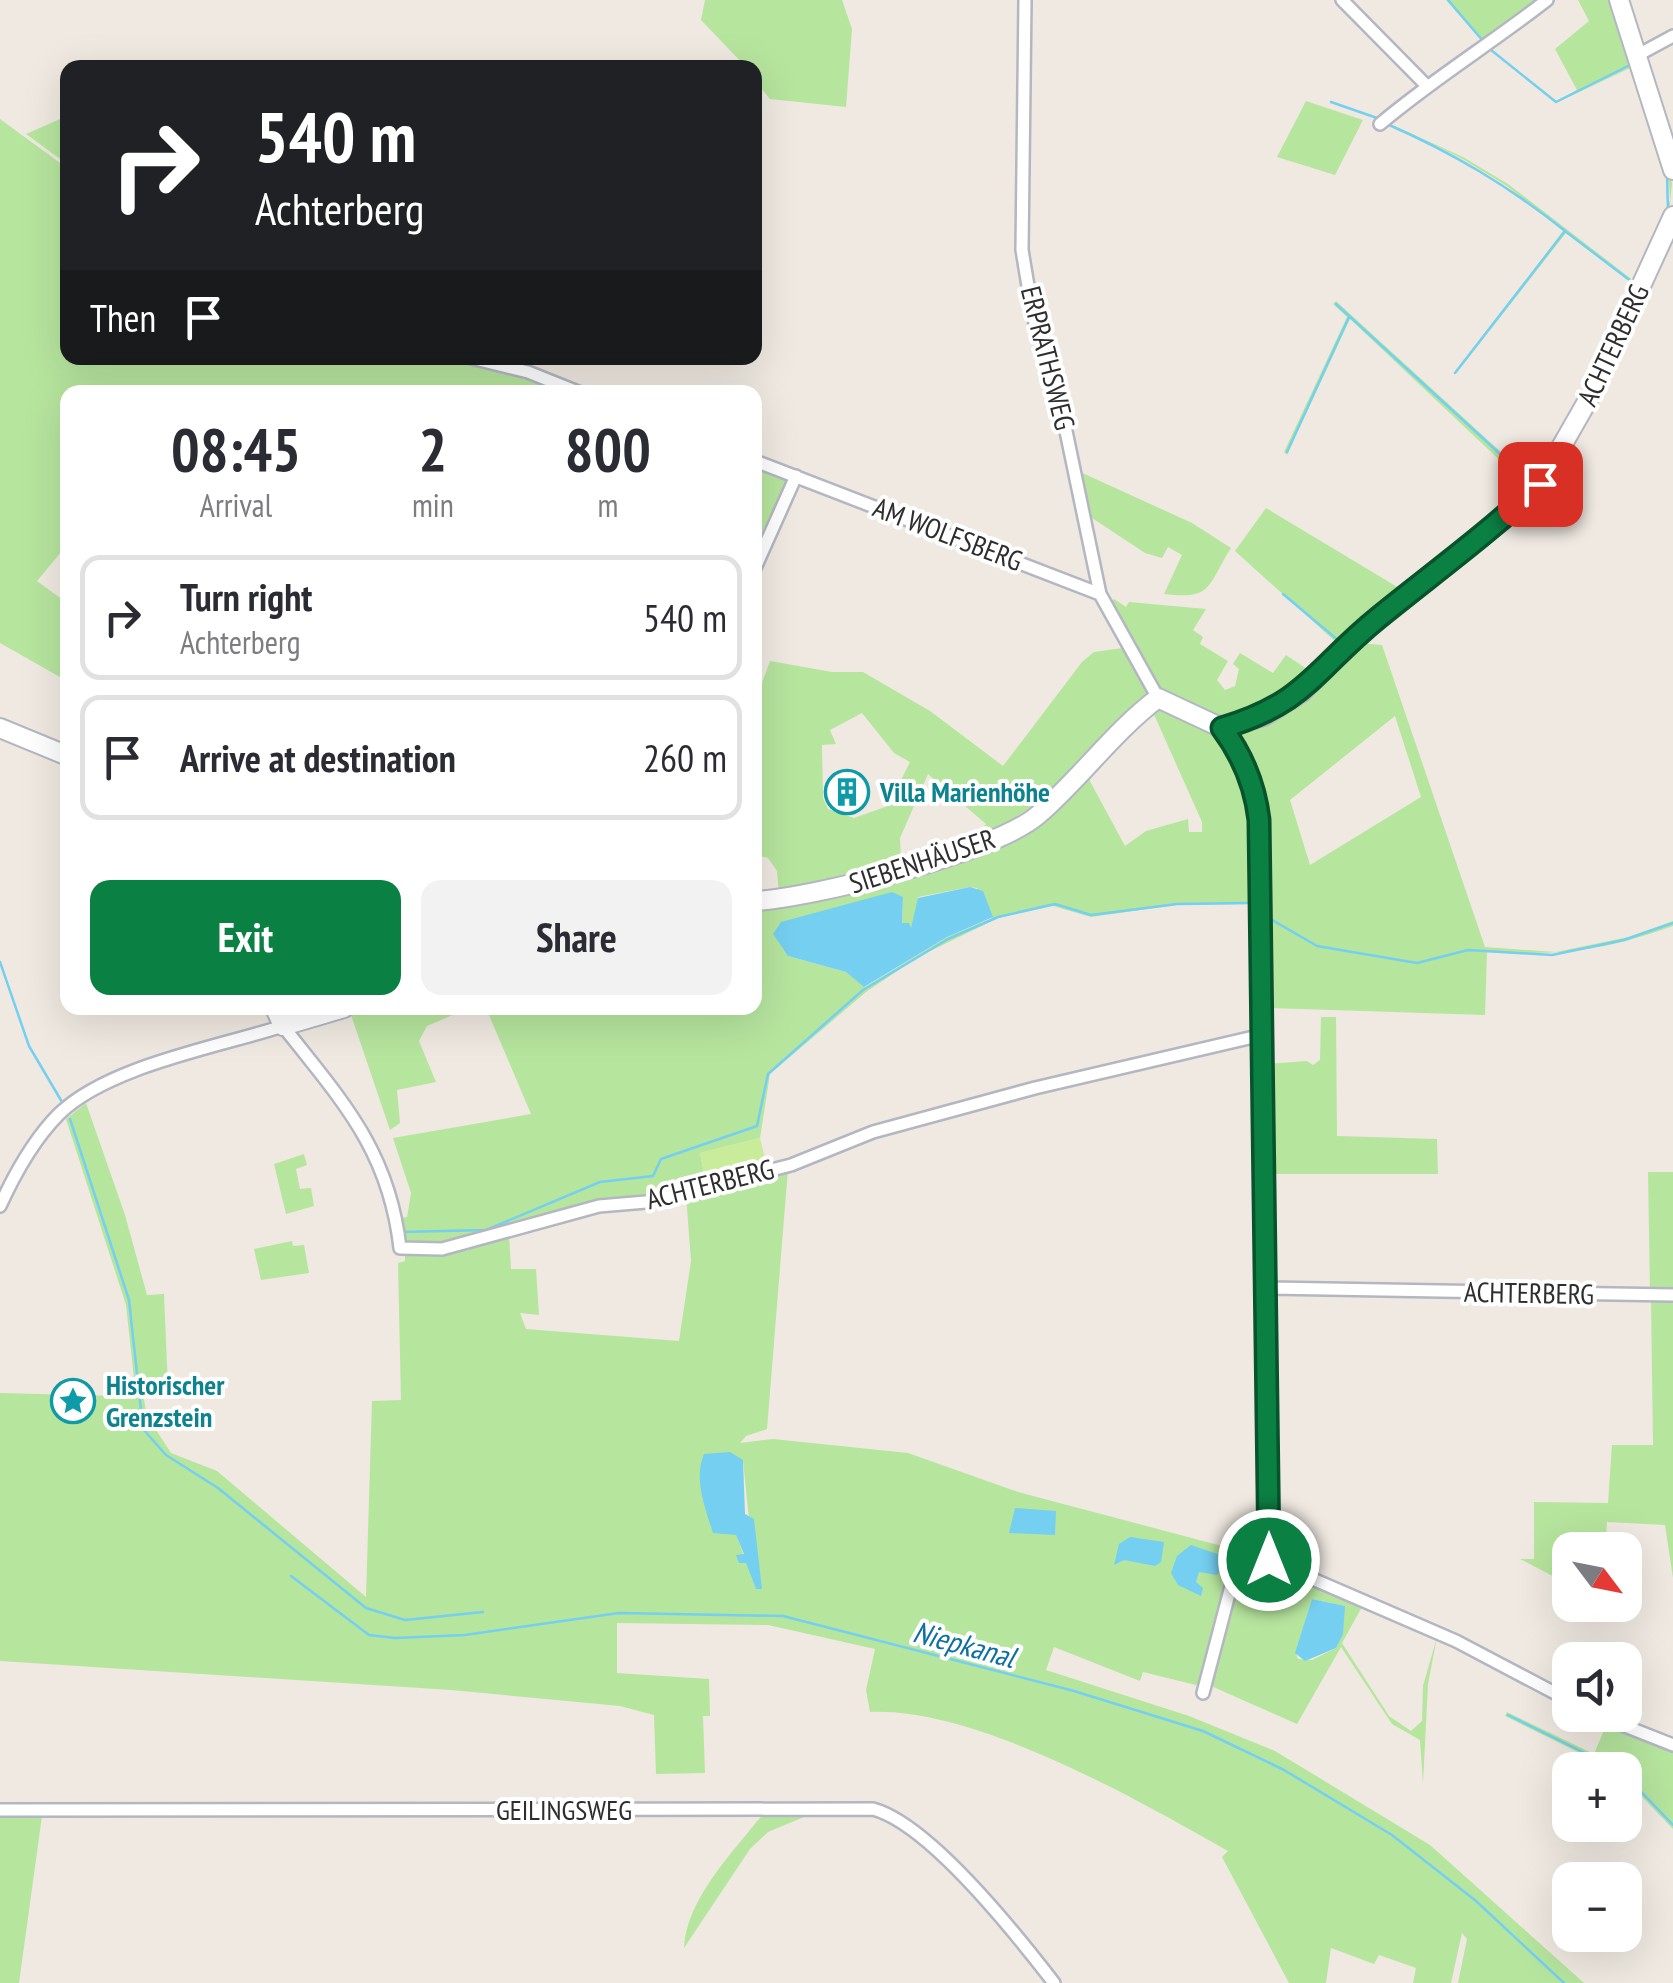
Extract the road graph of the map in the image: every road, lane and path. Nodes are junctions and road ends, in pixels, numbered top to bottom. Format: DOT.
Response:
graph roads {
  1 [pos="1025,0"];
  2 [pos="1342,0"];
  3 [pos="1546,0"];
  4 [pos="1619,0"];
  5 [pos="1673,36"];
  6 [pos="1636,56"];
  7 [pos="1426,85"];
  8 [pos="1380,124"];
  9 [pos="1673,170"];
  10 [pos="1673,216"];
  11 [pos="500,365"];
  12 [pos="560,385"];
  13 [pos="762,464"];
  14 [pos="796,476"];
  15 [pos="762,552"];
  16 [pos="1100,594"];
  17 [pos="1158,698"];
  18 [pos="0,728"];
  19 [pos="1222,728"];
  20 [pos="60,753"];
  21 [pos="762,900"];
  22 [pos="278,1015"];
  23 [pos="320,1015"];
  24 [pos="283,1026"];
  25 [pos="1262,1035"];
  26 [pos="0,1206"];
  27 [pos="1265,1288"];
  28 [pos="1673,1295"];
  29 [pos="1269,1560"];
  30 [pos="1552,1692"];
  31 [pos="1203,1693"];
  32 [pos="1640,1732"];
  33 [pos="1673,1745"];
  34 [pos="0,1810"];
  35 [pos="1054,1983"];
  1 -- 16 [label="street, ERPRATHSWEG"];
  2 -- 7 [label="street"];
  3 -- 7 [label="street"];
  4 -- 6 [label="street"];
  5 -- 6 [label="street"];
  6 -- 9 [label="street"];
  7 -- 8 [label="street"];
  10 -- 19 [label="street, ACHTERBERG"];
  11 -- 12 [label="street"];
  13 -- 14 [label="street, AM WOLFSBERG"];
  14 -- 15 [label="street"];
  14 -- 16 [label="street, AM WOLFSBERG"];
  16 -- 17 [label="street, ERPRATHSWEG"];
  17 -- 19 [label="street"];
  17 -- 21 [label="street, SIEBENHÄUSER"];
  18 -- 20 [label="street"];
  19 -- 25 [label="street"];
  22 -- 24 [label="street"];
  23 -- 24 [label="street"];
  24 -- 25 [label="street, ACHTERBERG"];
  24 -- 26 [label="street"];
  25 -- 27 [label="street"];
  27 -- 28 [label="street, ACHTERBERG"];
  27 -- 29 [label="street"];
  29 -- 30 [label="street"];
  29 -- 31 [label="street"];
  32 -- 33 [label="street"];
  34 -- 35 [label="street, GEILINGSWEG"];
}
